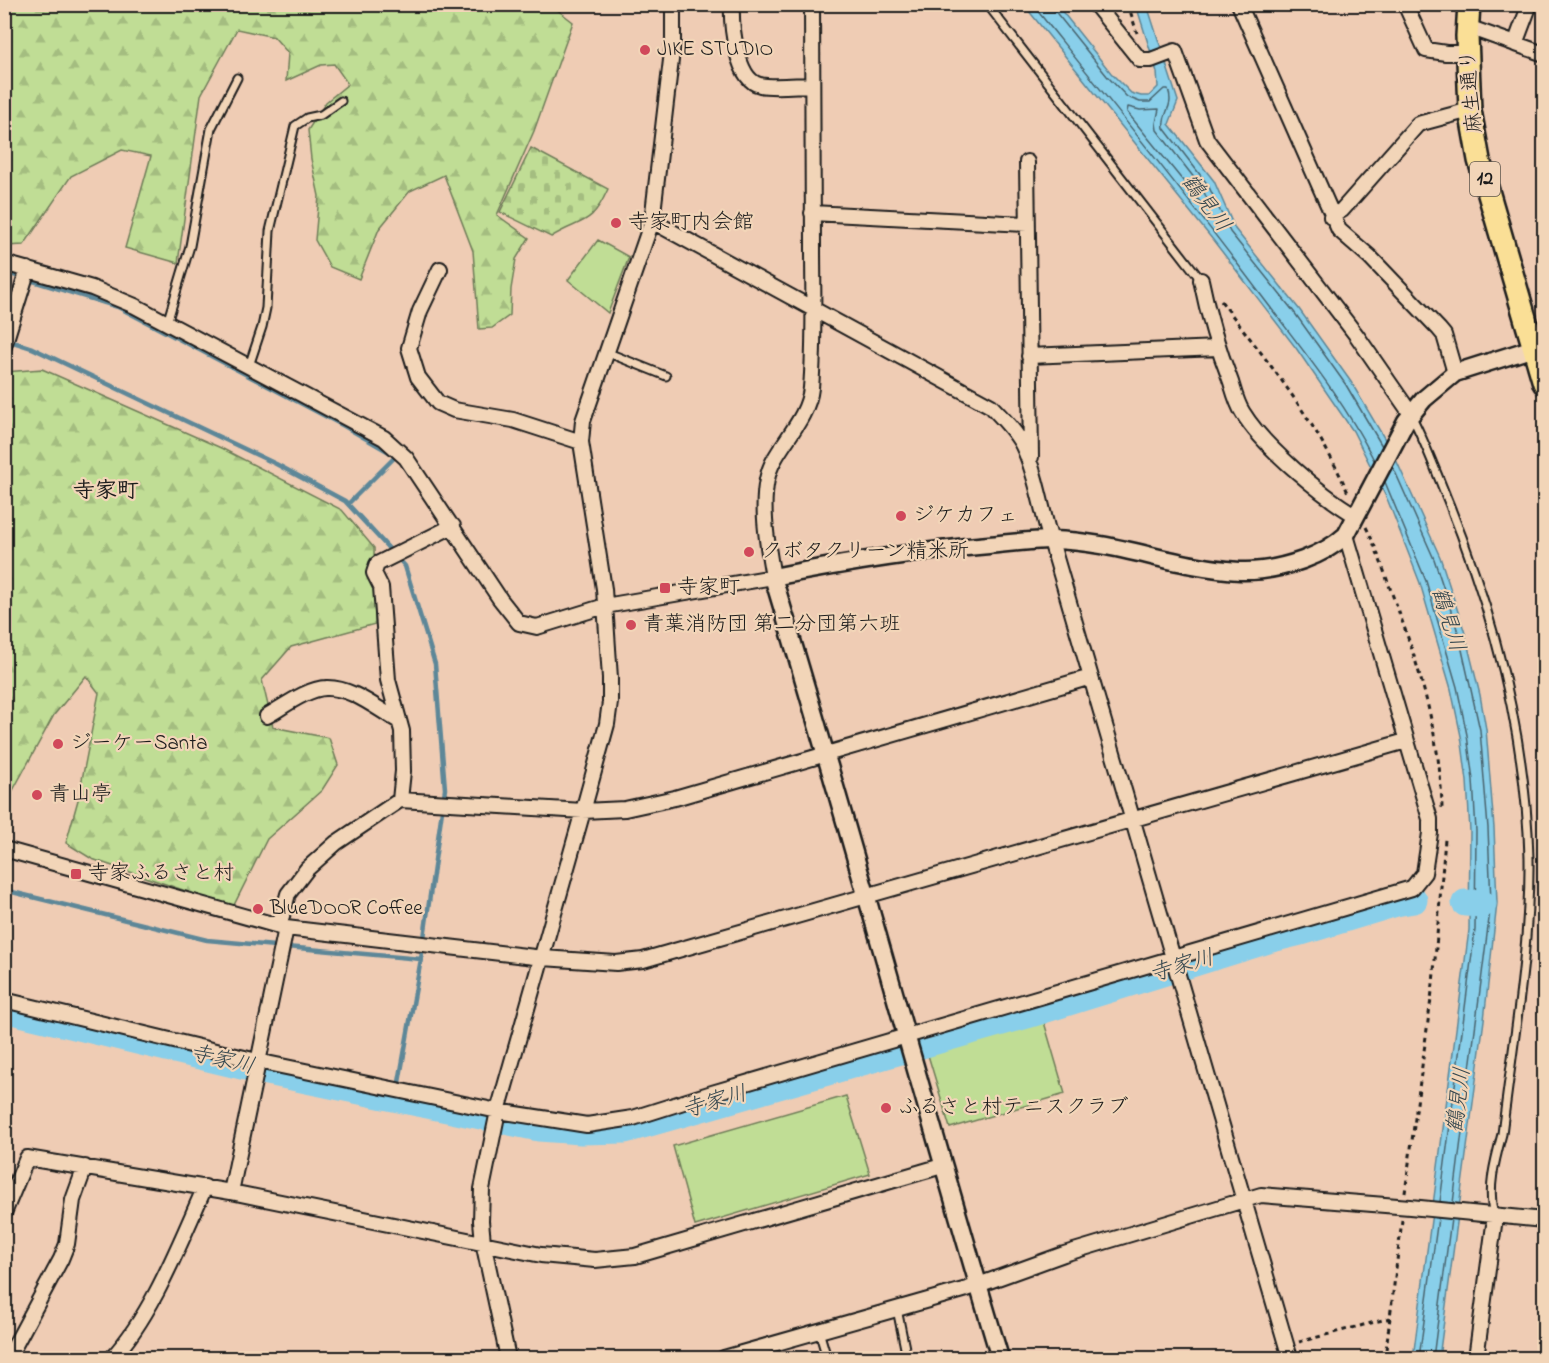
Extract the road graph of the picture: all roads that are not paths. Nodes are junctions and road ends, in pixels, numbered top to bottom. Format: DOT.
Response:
graph roads {
  1 [pos="673,4"];
  2 [pos="732,4"];
  3 [pos="812,4"];
  4 [pos="987,4"];
  5 [pos="1095,4"];
  6 [pos="1239,4"];
  7 [pos="1405,4"];
  8 [pos="1469,4"];
  9 [pos="1530,4"];
  10 [pos="1468,27"];
  11 [pos="1515,44"];
  12 [pos="1468,53"];
  13 [pos="1545,54"];
  14 [pos="237,78"];
  15 [pos="812,85"];
  16 [pos="341,101"];
  17 [pos="1470,110"];
  18 [pos="1026,162"];
  19 [pos="812,213"];
  20 [pos="1331,217"];
  21 [pos="652,220"];
  22 [pos="1027,224"];
  23 [pos="4,263"];
  24 [pos="28,269"];
  25 [pos="441,270"];
  26 [pos="1201,280"];
  27 [pos="813,307"];
  28 [pos="167,323"];
  29 [pos="1536,337"];
  30 [pos="4,346"];
  31 [pos="1218,348"];
  32 [pos="606,352"];
  33 [pos="1029,356"];
  34 [pos="249,366"];
  35 [pos="1455,373"];
  36 [pos="666,376"];
  37 [pos="1545,384"];
  38 [pos="1408,418"];
  39 [pos="581,442"];
  40 [pos="1031,468"];
  41 [pos="1356,506"];
  42 [pos="453,526"];
  43 [pos="1346,535"];
  44 [pos="1052,540"];
  45 [pos="773,577"];
  46 [pos="605,606"];
  47 [pos="1091,677"];
  48 [pos="267,716"];
  49 [pos="399,721"];
  50 [pos="1406,741"];
  51 [pos="825,754"];
  52 [pos="400,801"];
  53 [pos="583,811"];
  54 [pos="1132,819"];
  55 [pos="4,849"];
  56 [pos="865,896"];
  57 [pos="282,928"];
  58 [pos="543,958"];
  59 [pos="1176,965"];
  60 [pos="4,1000"];
  61 [pos="909,1044"];
  62 [pos="257,1061"];
  63 [pos="498,1111"];
  64 [pos="85,1167"];
  65 [pos="942,1167"];
  66 [pos="205,1187"];
  67 [pos="231,1192"];
  68 [pos="1245,1200"];
  69 [pos="4,1213"];
  70 [pos="1489,1215"];
  71 [pos="1545,1220"];
  72 [pos="483,1242"];
  73 [pos="978,1285"];
  74 [pos="897,1309"];
  75 [pos="819,1331"];
  76 [pos="1288,1352"];
  77 [pos="10,1359"];
  78 [pos="112,1359"];
  79 [pos="508,1359"];
  80 [pos="724,1359"];
  81 [pos="827,1359"];
  82 [pos="907,1359"];
  83 [pos="1000,1359"];
  84 [pos="1476,1359"];
  1 -- 21 [label="street"];
  2 -- 15 [label="street"];
  3 -- 15 [label="street"];
  4 -- 26 [label="lane"];
  5 -- 38 [label="street"];
  6 -- 20 [label="street"];
  7 -- 12 [label="street"];
  8 -- 10 [label="main road, 麻生通り / 12"];
  9 -- 11 [label="street"];
  10 -- 11 [label="street"];
  10 -- 12 [label="main road, 麻生通り / 12"];
  11 -- 13 [label="street"];
  12 -- 17 [label="main road, 麻生通り / 12"];
  14 -- 28 [label="lane"];
  15 -- 19 [label="street"];
  16 -- 34 [label="lane"];
  17 -- 20 [label="street"];
  17 -- 29 [label="main road, 麻生通り / 12"];
  18 -- 22 [label="street"];
  19 -- 22 [label="street"];
  19 -- 27 [label="street"];
  20 -- 35 [label="street"];
  21 -- 27 [label="street"];
  21 -- 32 [label="street"];
  22 -- 33 [label="street"];
  23 -- 24 [label="street"];
  24 -- 28 [label="street"];
  24 -- 30 [label="street"];
  25 -- 39 [label="street"];
  26 -- 31 [label="street"];
  27 -- 40 [label="street"];
  27 -- 45 [label="street"];
  28 -- 34 [label="street"];
  29 -- 35 [label="street"];
  29 -- 37 [label="main road, 麻生通り / 12"];
  31 -- 33 [label="street"];
  31 -- 41 [label="street"];
  32 -- 36 [label="lane"];
  32 -- 39 [label="street"];
  33 -- 40 [label="street"];
  34 -- 42 [label="street"];
  35 -- 38 [label="street"];
  38 -- 41 [label="street"];
  38 -- 70 [label="lane"];
  39 -- 46 [label="street"];
  40 -- 44 [label="street"];
  41 -- 43 [label="street"];
  42 -- 46 [label="street"];
  42 -- 49 [label="street"];
  43 -- 44 [label="street"];
  43 -- 50 [label="street"];
  44 -- 45 [label="street"];
  44 -- 47 [label="street"];
  45 -- 46 [label="street"];
  45 -- 51 [label="street"];
  46 -- 53 [label="street"];
  47 -- 51 [label="street"];
  47 -- 54 [label="street"];
  48 -- 49 [label="street"];
  49 -- 52 [label="street"];
  50 -- 54 [label="street"];
  50 -- 59 [label="street"];
  51 -- 53 [label="street"];
  51 -- 56 [label="street"];
  52 -- 53 [label="street"];
  52 -- 57 [label="street"];
  53 -- 58 [label="street"];
  54 -- 56 [label="street"];
  54 -- 59 [label="street"];
  55 -- 57 [label="street"];
  56 -- 58 [label="street"];
  56 -- 61 [label="street"];
  57 -- 58 [label="street"];
  57 -- 62 [label="street"];
  58 -- 63 [label="street"];
  59 -- 61 [label="street"];
  59 -- 68 [label="street"];
  60 -- 62 [label="street"];
  61 -- 63 [label="street"];
  61 -- 65 [label="street"];
  62 -- 63 [label="street"];
  62 -- 67 [label="street"];
  63 -- 72 [label="street"];
  64 -- 66 [label="street"];
  64 -- 69 [label="street"];
  64 -- 77 [label="street"];
  65 -- 72 [label="street"];
  65 -- 73 [label="street"];
  66 -- 67 [label="street"];
  66 -- 78 [label="street"];
  67 -- 72 [label="street"];
  68 -- 70 [label="street"];
  68 -- 73 [label="street"];
  68 -- 76 [label="street"];
  70 -- 71 [label="street"];
  70 -- 84 [label="street"];
  72 -- 79 [label="street"];
  73 -- 74 [label="street"];
  73 -- 83 [label="street"];
  74 -- 75 [label="street"];
  74 -- 82 [label="lane"];
  75 -- 80 [label="street"];
  75 -- 81 [label="lane"];
}
